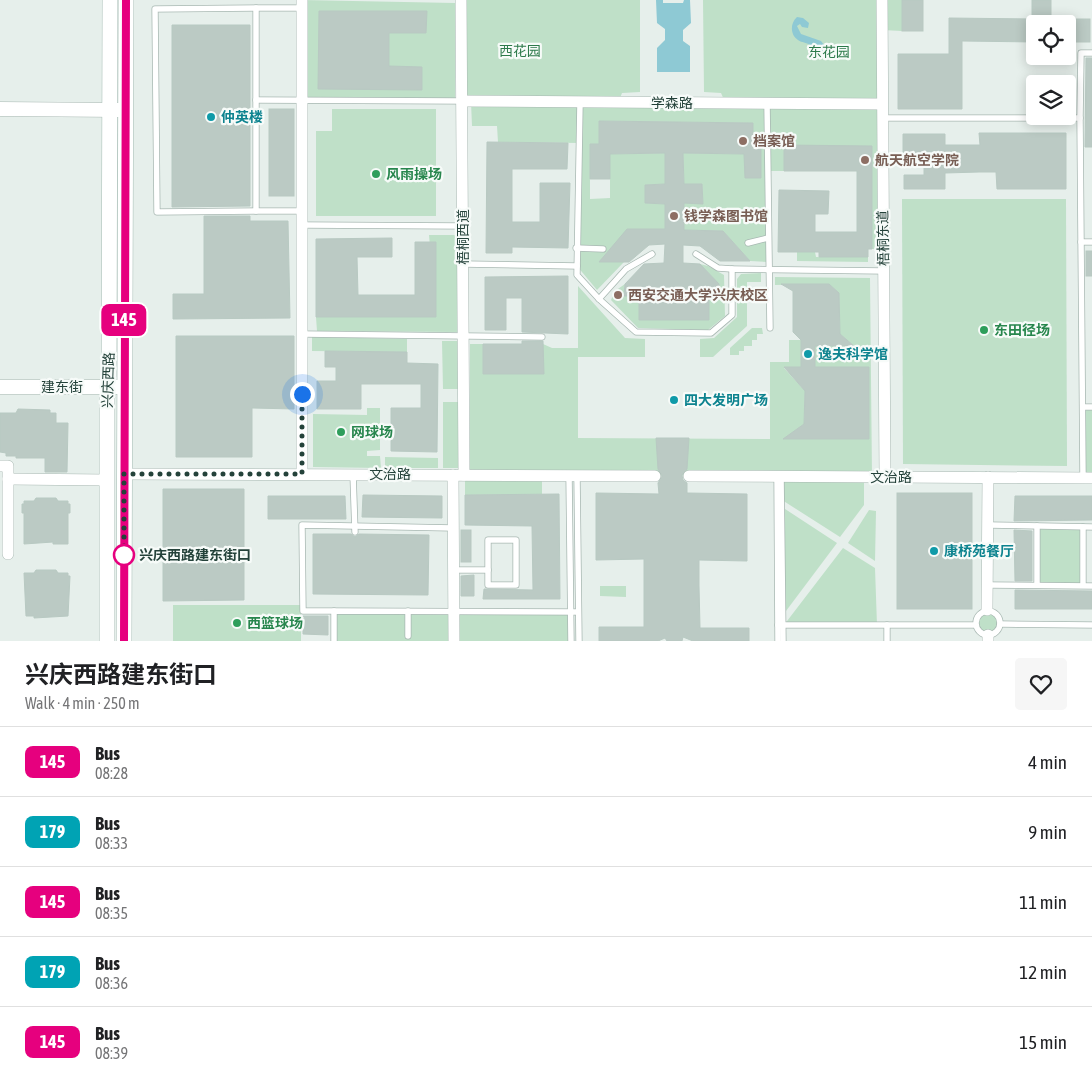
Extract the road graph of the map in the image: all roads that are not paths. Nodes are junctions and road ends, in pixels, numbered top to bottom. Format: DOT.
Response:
graph roads {
  1 [pos="110,0"];
  2 [pos="126,0"];
  3 [pos="461,0"];
  4 [pos="882,0"];
  5 [pos="302,4"];
  6 [pos="256,8"];
  7 [pos="1092,52"];
  8 [pos="256,100"];
  9 [pos="302,100"];
  10 [pos="462,101"];
  11 [pos="580,103"];
  12 [pos="767,103"];
  13 [pos="882,104"];
  14 [pos="0,109"];
  15 [pos="110,109"];
  16 [pos="126,110"];
  17 [pos="882,118"];
  18 [pos="1080,118"];
  19 [pos="302,211"];
  20 [pos="256,212"];
  21 [pos="302,225"];
  22 [pos="463,226"];
  23 [pos="768,238"];
  24 [pos="1081,242"];
  25 [pos="1092,242"];
  26 [pos="748,243"];
  27 [pos="576,248"];
  28 [pos="603,249"];
  29 [pos="652,254"];
  30 [pos="696,254"];
  31 [pos="463,264"];
  32 [pos="577,266"];
  33 [pos="732,268"];
  34 [pos="769,269"];
  35 [pos="884,271"];
  36 [pos="599,299"];
  37 [pos="770,328"];
  38 [pos="302,334"];
  39 [pos="463,336"];
  40 [pos="542,337"];
  41 [pos="0,387"];
  42 [pos="117,387"];
  43 [pos="1083,407"];
  44 [pos="1092,407"];
  45 [pos="0,466"];
  46 [pos="124,474"];
  47 [pos="302,474"];
  48 [pos="353,474"];
  49 [pos="458,475"];
  50 [pos="573,475"];
  51 [pos="655,476"];
  52 [pos="689,476"];
  53 [pos="779,476"];
  54 [pos="885,477"];
  55 [pos="988,478"];
  56 [pos="1087,478"];
  57 [pos="8,479"];
  58 [pos="107,480"];
  59 [pos="989,525"];
  60 [pos="1036,526"];
  61 [pos="1083,526"];
  62 [pos="1092,526"];
  63 [pos="4,528"];
  64 [pos="453,528"];
  65 [pos="355,529"];
  66 [pos="8,554"];
  67 [pos="453,570"];
  68 [pos="488,570"];
  69 [pos="1037,584"];
  70 [pos="988,585"];
  71 [pos="1083,585"];
  72 [pos="1092,586"];
  73 [pos="987,610"];
  74 [pos="334,611"];
  75 [pos="408,611"];
  76 [pos="454,611"];
  77 [pos="571,612"];
  78 [pos="578,612"];
  79 [pos="781,624"];
  80 [pos="1000,624"];
  81 [pos="887,625"];
  82 [pos="975,625"];
  83 [pos="1092,625"];
  84 [pos="408,636"];
  85 [pos="988,638"];
  86 [pos="107,641"];
  87 [pos="124,641"];
  88 [pos="334,641"];
  89 [pos="454,641"];
  90 [pos="571,641"];
  91 [pos="578,641"];
  92 [pos="778,641"];
  93 [pos="784,641"];
  94 [pos="887,641"];
  1 -- 15 [label="main road, 兴庆西路"];
  2 -- 16 [label="main road, 兴庆西路"];
  3 -- 10 [label="street, 梧桐西道"];
  4 -- 13 [label="street, 梧桐东道"];
  5 -- 6 [label="lane"];
  5 -- 9 [label="street"];
  6 -- 8 [label="lane"];
  6 -- 20 [label="lane"];
  7 -- 18 [label="lane"];
  8 -- 9 [label="lane"];
  8 -- 20 [label="lane"];
  9 -- 10 [label="lane"];
  9 -- 19 [label="street"];
  10 -- 11 [label="street, 学森路"];
  10 -- 22 [label="street, 梧桐西道"];
  11 -- 12 [label="street, 学森路"];
  11 -- 27 [label="lane"];
  12 -- 13 [label="street, 学森路"];
  12 -- 23 [label="lane"];
  13 -- 17 [label="street, 梧桐东道"];
  14 -- 15 [label="street"];
  15 -- 16 [label="street"];
  15 -- 42 [label="main road, 兴庆西路"];
  16 -- 42 [label="main road, 兴庆西路"];
  17 -- 18 [label="lane"];
  17 -- 35 [label="street, 梧桐东道"];
  18 -- 24 [label="lane"];
  19 -- 20 [label="lane"];
  19 -- 21 [label="street"];
  21 -- 22 [label="lane"];
  21 -- 38 [label="street"];
  22 -- 31 [label="street, 梧桐西道"];
  23 -- 26 [label="lane"];
  23 -- 34 [label="lane"];
  24 -- 25 [label="lane"];
  24 -- 43 [label="lane"];
  27 -- 28 [label="lane"];
  27 -- 32 [label="lane"];
  29 -- 36 [label="lane"];
  30 -- 33 [label="lane"];
  31 -- 32 [label="lane"];
  31 -- 39 [label="street, 梧桐西道"];
  32 -- 36 [label="lane"];
  33 -- 34 [label="lane"];
  33 -- 36 [label="lane"];
  34 -- 35 [label="lane"];
  34 -- 37 [label="lane"];
  35 -- 54 [label="street, 梧桐东道"];
  38 -- 39 [label="lane"];
  38 -- 47 [label="street"];
  39 -- 40 [label="lane"];
  39 -- 49 [label="street, 梧桐西道"];
  41 -- 42 [label="street, 建东街"];
  42 -- 46 [label="main road, 兴庆西路"];
  42 -- 58 [label="main road, 兴庆西路"];
  43 -- 44 [label="lane"];
  43 -- 56 [label="lane"];
  45 -- 57 [label="street"];
  46 -- 47 [label="street, 文治路"];
  46 -- 87 [label="main road, 兴庆西路"];
  47 -- 48 [label="street, 文治路"];
  48 -- 49 [label="street, 文治路"];
  48 -- 65 [label="lane"];
  49 -- 50 [label="street, 文治路"];
  49 -- 64 [label="street, 梧桐西道"];
  50 -- 51 [label="street, 文治路"];
  50 -- 77 [label="lane"];
  50 -- 78 [label="lane"];
  52 -- 53 [label="street, 文治路"];
  53 -- 54 [label="street, 文治路"];
  53 -- 79 [label="lane"];
  54 -- 55 [label="street, 文治路"];
  55 -- 56 [label="street, 文治路"];
  55 -- 59 [label="street"];
  57 -- 58 [label="street"];
  57 -- 63 [label="street"];
  58 -- 86 [label="main road, 兴庆西路"];
  59 -- 60 [label="lane"];
  59 -- 70 [label="street"];
  60 -- 61 [label="lane"];
  60 -- 69 [label="lane"];
  61 -- 62 [label="lane"];
  61 -- 71 [label="lane"];
  63 -- 66 [label="street"];
  64 -- 65 [label="lane"];
  64 -- 67 [label="street, 梧桐西道"];
  65 -- 74 [label="lane"];
  67 -- 68 [label="lane"];
  67 -- 76 [label="street, 梧桐西道"];
  68 -- 68 [label="lane"];
  69 -- 70 [label="lane"];
  69 -- 71 [label="lane"];
  70 -- 73 [label="street"];
  71 -- 72 [label="lane"];
  73 -- 80 [label="lane"];
  73 -- 82 [label="lane"];
  74 -- 75 [label="lane"];
  74 -- 88 [label="lane"];
  75 -- 76 [label="lane"];
  75 -- 84 [label="lane"];
  76 -- 77 [label="lane"];
  76 -- 89 [label="street, 梧桐西道"];
  77 -- 78 [label="lane"];
  77 -- 90 [label="lane"];
  78 -- 91 [label="lane"];
  79 -- 81 [label="lane"];
  79 -- 92 [label="lane"];
  79 -- 93 [label="lane"];
  80 -- 83 [label="lane"];
  80 -- 85 [label="lane"];
  81 -- 82 [label="lane"];
  81 -- 94 [label="lane"];
  82 -- 85 [label="lane"];
}
